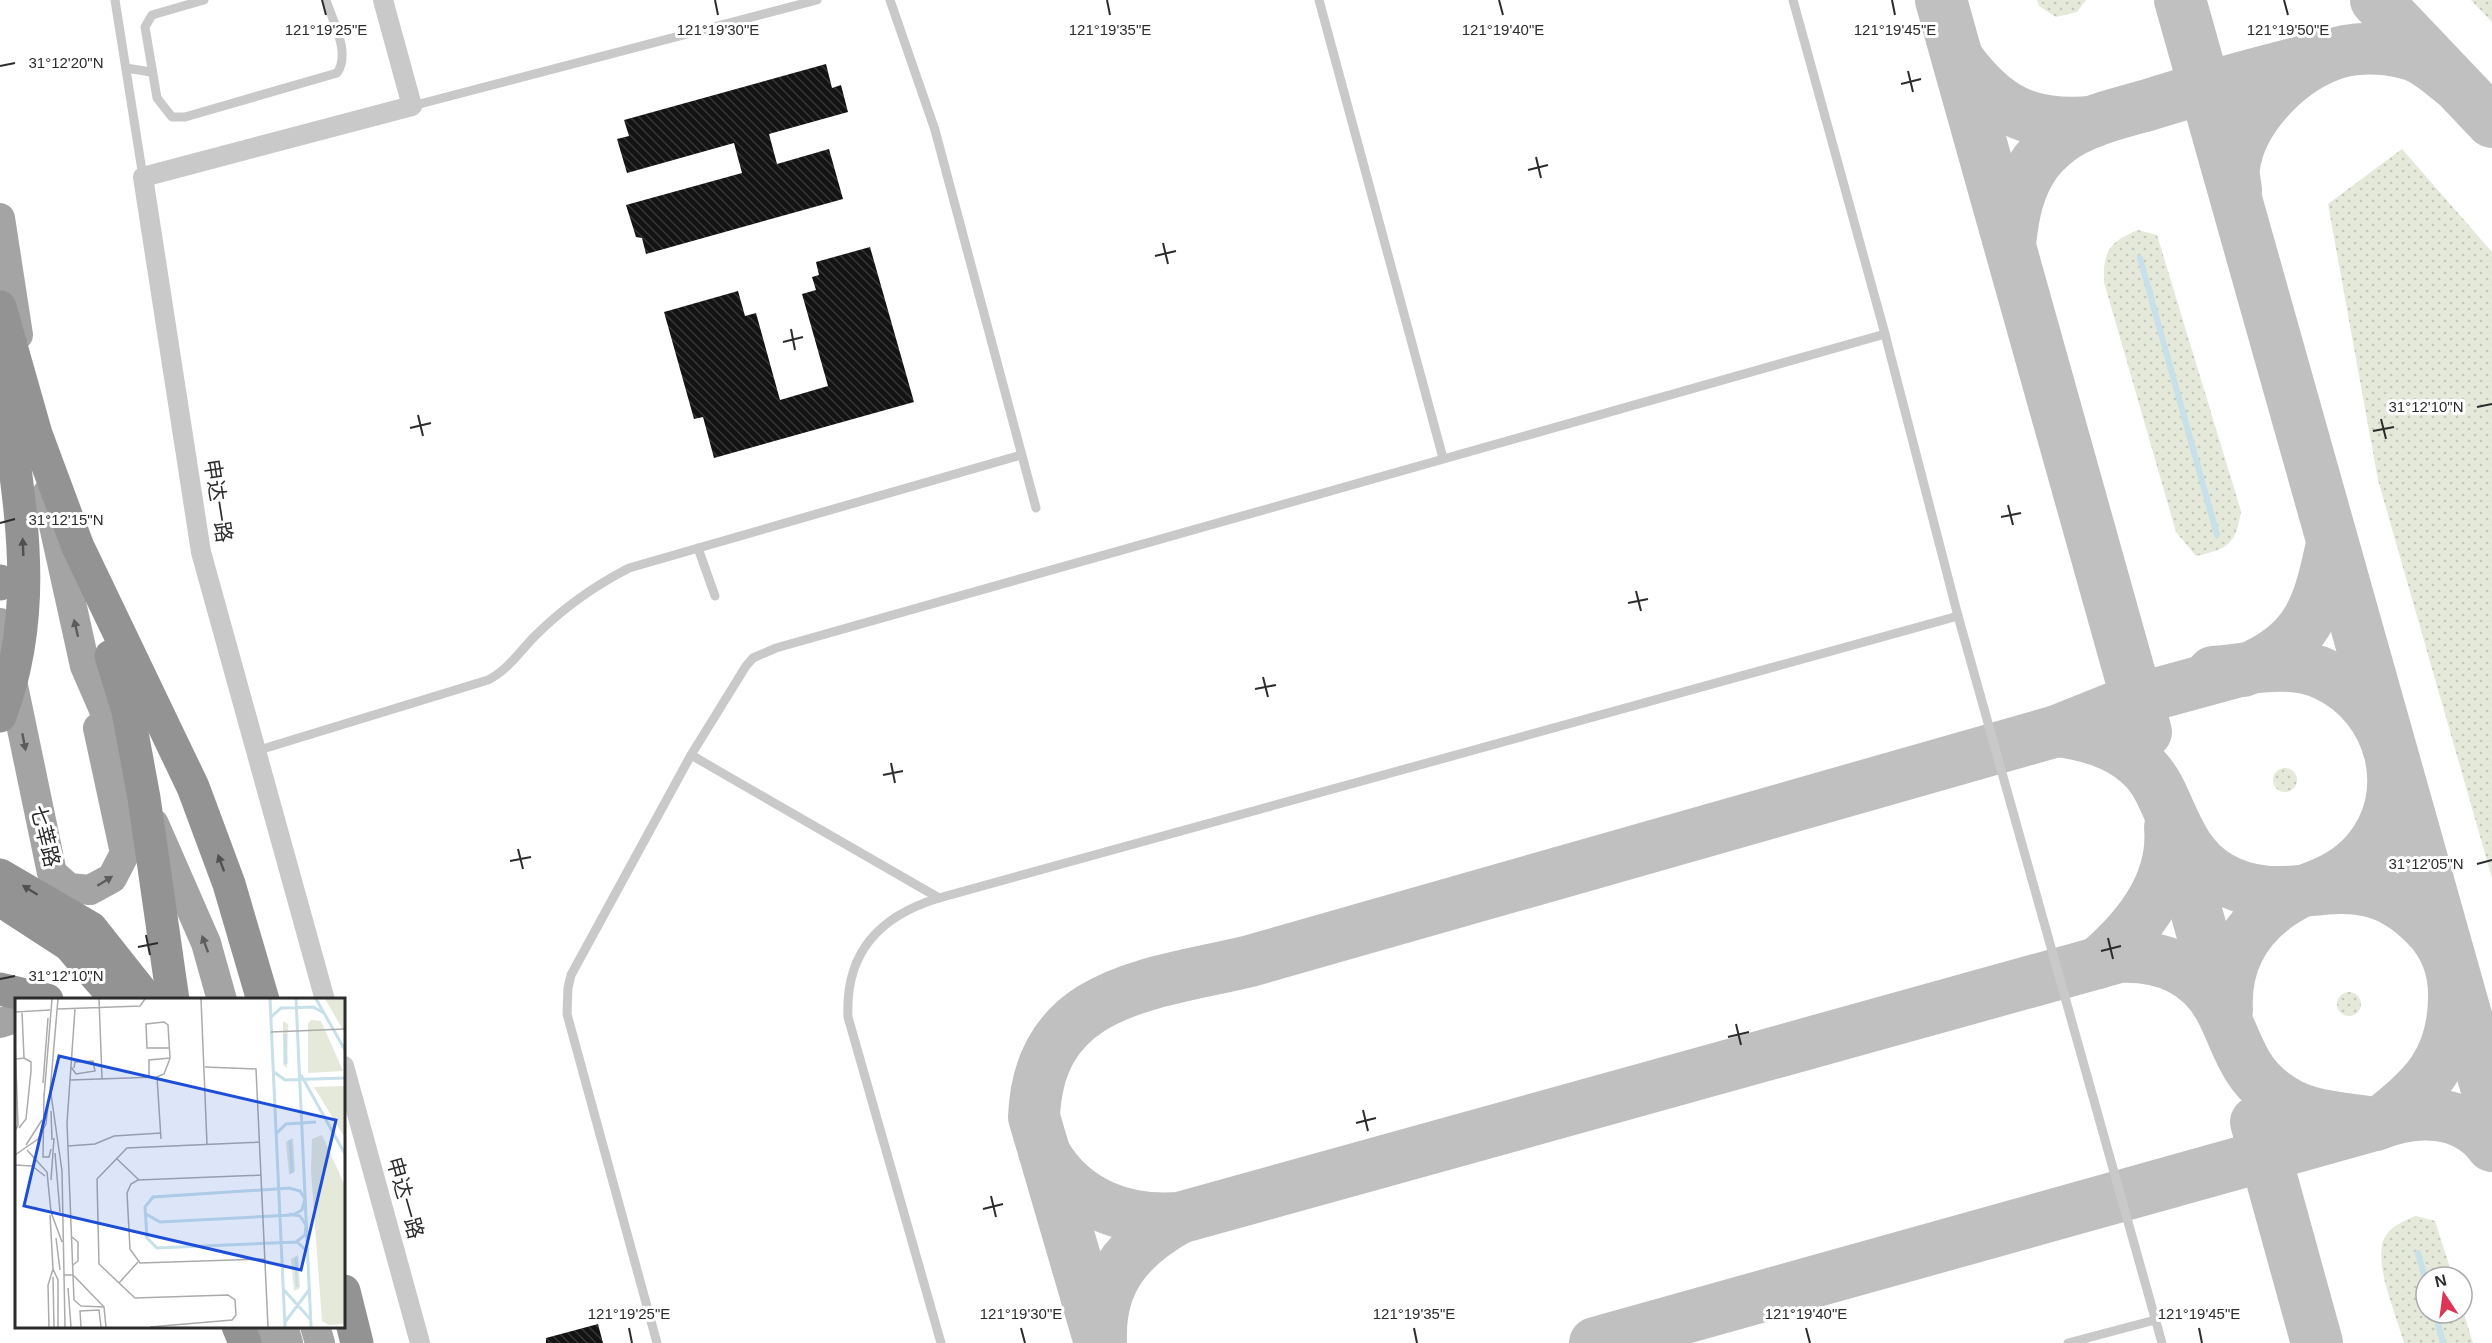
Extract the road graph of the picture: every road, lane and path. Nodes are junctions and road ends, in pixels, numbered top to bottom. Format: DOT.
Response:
graph roads {
  1 [pos="115,0"];
  2 [pos="204,0"];
  3 [pos="326,0"];
  4 [pos="383,0"];
  5 [pos="813,0"];
  6 [pos="890,0"];
  7 [pos="1319,0"];
  8 [pos="1793,0"];
  9 [pos="126,68"];
  10 [pos="151,72"];
  11 [pos="412,106"];
  12 [pos="143,177"];
  13 [pos="0,218"];
  14 [pos="0,307"];
  15 [pos="1885,334"];
  16 [pos="0,352"];
  17 [pos="1021,455"];
  18 [pos="1443,458"];
  19 [pos="1036,508"];
  20 [pos="78,547"];
  21 [pos="698,549"];
  22 [pos="715,596"];
  23 [pos="1958,616"];
  24 [pos="0,623"];
  25 [pos="85,666"];
  26 [pos="0,716"];
  27 [pos="256,751"];
  28 [pos="691,755"];
  29 [pos="0,875"];
  30 [pos="939,898"];
  31 [pos="0,900"];
  32 [pos="0,989"];
  33 [pos="42,998"];
  34 [pos="116,998"];
  35 [pos="147,998"];
  36 [pos="173,998"];
  37 [pos="222,998"];
  38 [pos="263,998"];
  39 [pos="325,998"];
  40 [pos="15,1018"];
  41 [pos="0,1023"];
  42 [pos="15,1033"];
  43 [pos="0,1034"];
  44 [pos="345,1070"];
  45 [pos="345,1295"];
  46 [pos="2155,1320"];
  47 [pos="228,1328"];
  48 [pos="239,1328"];
  49 [pos="258,1328"];
  50 [pos="284,1328"];
  51 [pos="316,1328"];
  52 [pos="232,1343"];
  53 [pos="245,1343"];
  54 [pos="262,1343"];
  55 [pos="288,1343"];
  56 [pos="320,1343"];
  57 [pos="357,1343"];
  58 [pos="420,1343"];
  59 [pos="657,1343"];
  60 [pos="941,1343"];
  61 [pos="2068,1343"];
  62 [pos="2162,1343"];
  1 -- 9 [label="lane, 申达一路"];
  2 -- 10 [label="lane"];
  3 -- 10 [label="lane"];
  4 -- 11 [label="street"];
  5 -- 11 [label="lane"];
  6 -- 17 [label="lane"];
  7 -- 18 [label="lane"];
  8 -- 15 [label="lane"];
  9 -- 10 [label="lane"];
  9 -- 12 [label="lane, 申达一路"];
  11 -- 12 [label="street"];
  12 -- 27 [label="street, 申达一路"];
  25 -- 13 [label="main road, 七莘路, one-way"];
  14 -- 20 [label="highway"];
  15 -- 18 [label="lane"];
  15 -- 23 [label="lane"];
  26 -- 16 [label="highway, one-way"];
  17 -- 19 [label="lane"];
  17 -- 21 [label="lane"];
  18 -- 28 [label="lane"];
  20 -- 36 [label="highway"];
  38 -- 20 [label="highway, one-way"];
  21 -- 22 [label="lane"];
  21 -- 27 [label="lane"];
  23 -- 30 [label="lane"];
  23 -- 46 [label="lane"];
  24 -- 25 [label="main road, 七莘路, one-way"];
  37 -- 25 [label="main road, 七莘路, one-way"];
  27 -- 39 [label="street, 申达一路"];
  28 -- 30 [label="lane"];
  28 -- 59 [label="lane"];
  35 -- 29 [label="highway, one-way"];
  30 -- 60 [label="lane"];
  31 -- 34 [label="highway"];
  32 -- 33 [label="highway"];
  40 -- 41 [label="main road"];
  42 -- 43 [label="main road"];
  44 -- 58 [label="street, 申达一路"];
  45 -- 57 [label="highway"];
  46 -- 61 [label="lane"];
  46 -- 62 [label="lane"];
  47 -- 52 [label="main road"];
  48 -- 53 [label="highway"];
  49 -- 54 [label="main road"];
  50 -- 55 [label="main road"];
  51 -- 56 [label="main road"];
}
